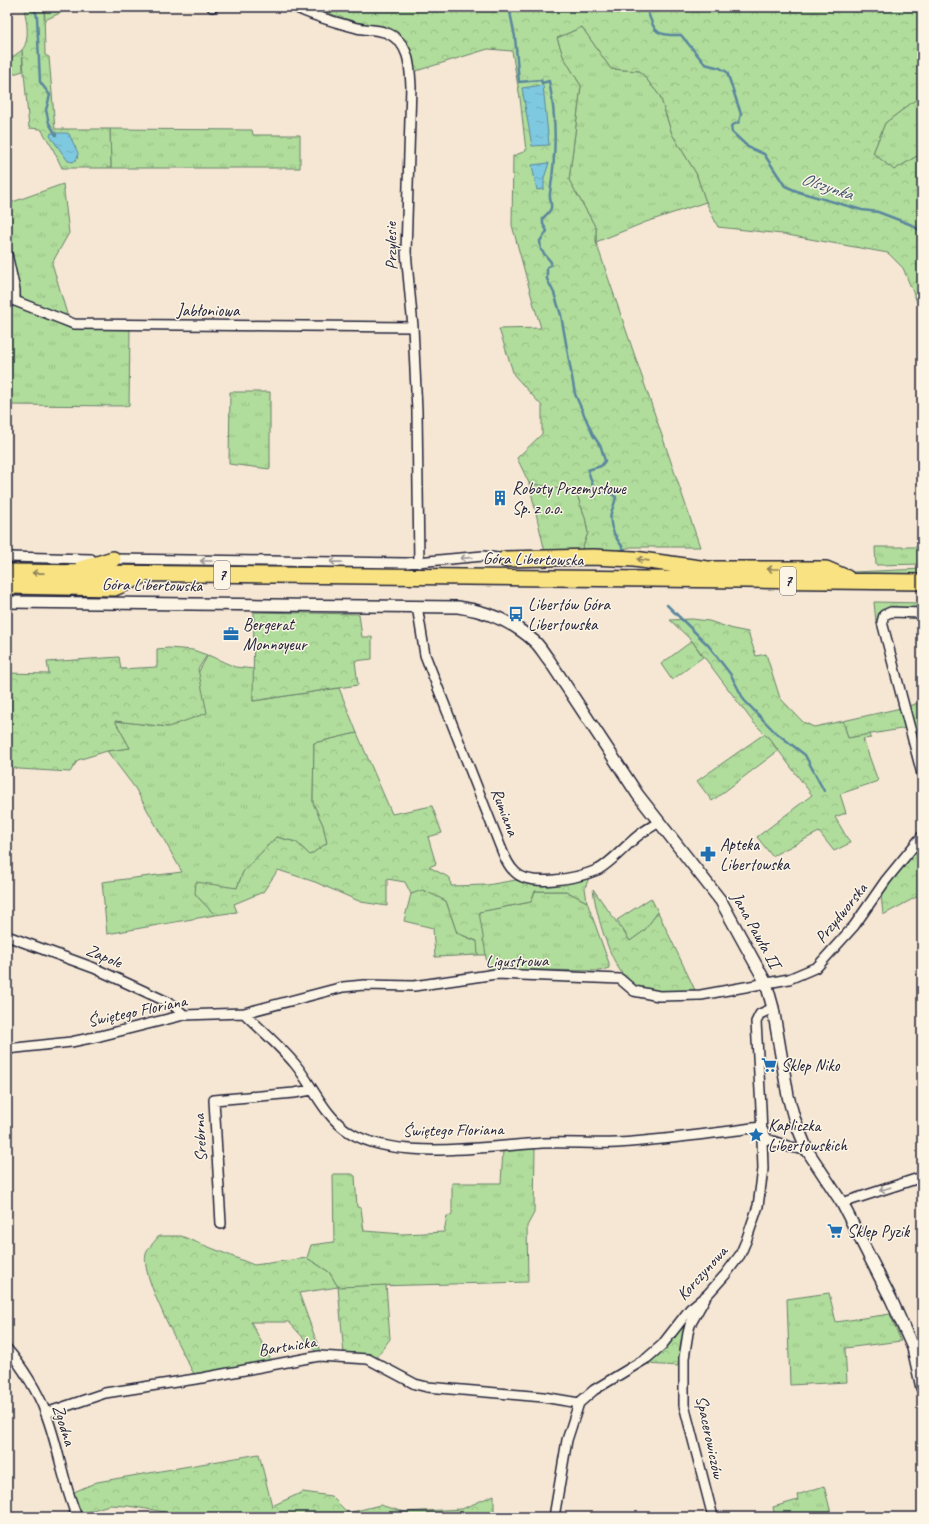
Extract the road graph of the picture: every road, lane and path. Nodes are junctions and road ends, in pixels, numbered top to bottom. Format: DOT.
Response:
graph roads {
  1 [pos="295,7"];
  2 [pos="7,254"];
  3 [pos="11,301"];
  4 [pos="413,327"];
  5 [pos="7,557"];
  6 [pos="91,559"];
  7 [pos="113,559"];
  8 [pos="505,559"];
  9 [pos="419,563"];
  10 [pos="7,572"];
  11 [pos="66,573"];
  12 [pos="147,574"];
  13 [pos="858,582"];
  14 [pos="921,583"];
  15 [pos="7,586"];
  16 [pos="7,602"];
  17 [pos="416,606"];
  18 [pos="922,613"];
  19 [pos="922,774"];
  20 [pos="659,822"];
  21 [pos="922,836"];
  22 [pos="7,936"];
  23 [pos="766,983"];
  24 [pos="773,1008"];
  25 [pos="244,1013"];
  26 [pos="184,1014"];
  27 [pos="7,1049"];
  28 [pos="312,1090"];
  29 [pos="761,1127"];
  30 [pos="807,1150"];
  31 [pos="922,1177"];
  32 [pos="842,1203"];
  33 [pos="221,1224"];
  34 [pos="707,1295"];
  35 [pos="7,1349"];
  36 [pos="922,1388"];
  37 [pos="579,1403"];
  38 [pos="46,1413"];
  39 [pos="77,1517"];
  40 [pos="554,1517"];
  41 [pos="713,1517"];
  1 -- 4 [label="street, Przylesie"];
  2 -- 3 [label="street"];
  3 -- 4 [label="street, Jabłoniowa"];
  4 -- 9 [label="street, Przylesie"];
  5 -- 6 [label="street, Góra Libertowska"];
  9 -- 7 [label="street, Góra Libertowska, one-way"];
  7 -- 11 [label="highway"];
  8 -- 9 [label="street, Góra Libertowska, one-way"];
  13 -- 8 [label="highway, 7, one-way"];
  11 -- 10 [label="highway, Góra Libertowska / 7, one-way"];
  11 -- 12 [label="highway, Góra Libertowska / 7"];
  12 -- 13 [label="highway, Góra Libertowska / 7"];
  12 -- 15 [label="highway, Góra Libertowska / 7"];
  13 -- 14 [label="highway, Góra Libertowska / 7"];
  16 -- 17 [label="street, Góra Libertowska"];
  17 -- 20 [label="street, Jana Pawła II"];
  17 -- 20 [label="street, Rumiana"];
  18 -- 19 [label="street"];
  20 -- 23 [label="street, Jana Pawła II"];
  21 -- 23 [label="street, Przydworska"];
  22 -- 26 [label="street, Zapole"];
  23 -- 24 [label="street, Jana Pawła II"];
  23 -- 25 [label="street, Ligustrowa"];
  24 -- 29 [label="street, Korczynowa"];
  24 -- 30 [label="street, Jana Pawła II"];
  25 -- 26 [label="street, Świętego Floriana"];
  25 -- 28 [label="street, Świętego Floriana"];
  26 -- 27 [label="street, Świętego Floriana"];
  28 -- 29 [label="street, Świętego Floriana"];
  28 -- 33 [label="street, Srebrna"];
  29 -- 30 [label="street"];
  29 -- 34 [label="street, Korczynowa"];
  30 -- 32 [label="street, Jana Pawła II"];
  31 -- 32 [label="street, one-way"];
  32 -- 36 [label="street, Jana Pawła II"];
  34 -- 37 [label="street, Korczynowa"];
  34 -- 41 [label="street, Spacerowiczów"];
  35 -- 38 [label="street, Zgodna"];
  37 -- 38 [label="street, Bartnicka"];
  37 -- 40 [label="street"];
  38 -- 39 [label="street, Zgodna"];
}
